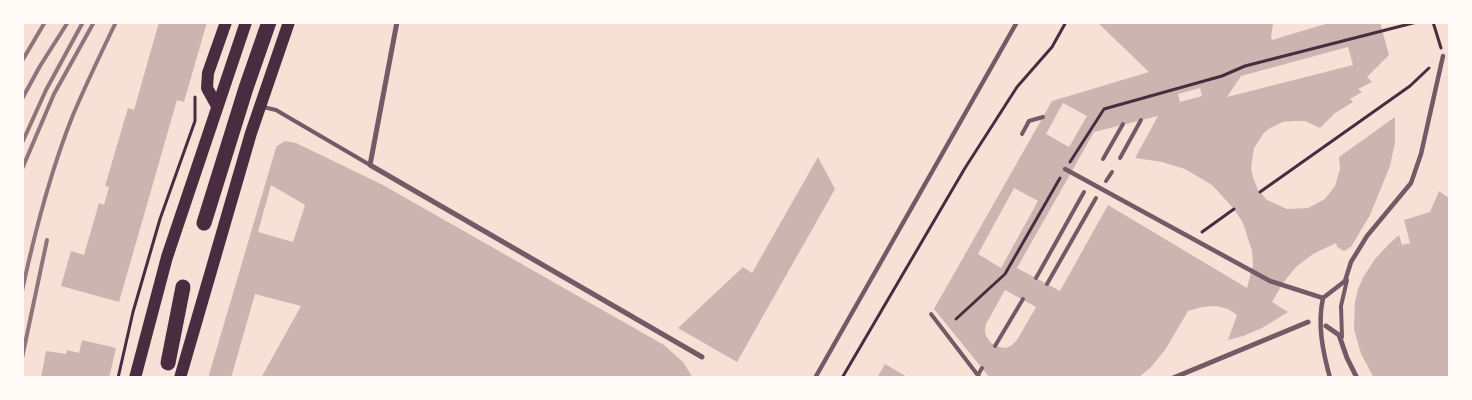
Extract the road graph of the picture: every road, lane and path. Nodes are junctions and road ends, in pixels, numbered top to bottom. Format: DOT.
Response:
graph roads {
  1 [pos="226,22"];
  2 [pos="246,22"];
  3 [pos="269,22"];
  4 [pos="289,22"];
  5 [pos="397,22"];
  6 [pos="1017,22"];
  7 [pos="1066,22"];
  8 [pos="1417,22"];
  9 [pos="1433,22"];
  10 [pos="1443,56"];
  11 [pos="195,95"];
  12 [pos="217,106"];
  13 [pos="261,106"];
  14 [pos="1043,118"];
  15 [pos="1141,120"];
  16 [pos="1123,124"];
  17 [pos="1022,134"];
  18 [pos="1120,158"];
  19 [pos="1104,159"];
  20 [pos="370,165"];
  21 [pos="1065,169"];
  22 [pos="1112,172"];
  23 [pos="1106,181"];
  24 [pos="1084,192"];
  25 [pos="1260,192"];
  26 [pos="1096,198"];
  27 [pos="1234,209"];
  28 [pos="204,223"];
  29 [pos="1193,238"];
  30 [pos="1036,278"];
  31 [pos="1347,279"];
  32 [pos="1047,284"];
  33 [pos="183,287"];
  34 [pos="1323,298"];
  35 [pos="1023,299"];
  36 [pos="931,314"];
  37 [pos="956,319"];
  38 [pos="1308,322"];
  39 [pos="1323,328"];
  40 [pos="1342,340"];
  41 [pos="995,346"];
  42 [pos="702,357"];
  43 [pos="168,363"];
  44 [pos="982,368"];
  45 [pos="979,376"];
  46 [pos="118,378"];
  47 [pos="134,378"];
  48 [pos="180,378"];
  49 [pos="815,378"];
  50 [pos="842,378"];
  51 [pos="1173,378"];
  52 [pos="1330,378"];
  53 [pos="1356,378"];
  1 -- 12 [label="main road"];
  2 -- 12 [label="main road"];
  3 -- 28 [label="highway"];
  4 -- 13 [label="main road"];
  5 -- 20 [label="street"];
  6 -- 49 [label="street"];
  7 -- 50 [label="path"];
  8 -- 21 [label="path"];
  9 -- 10 [label="path"];
  10 -- 25 [label="path"];
  10 -- 34 [label="street"];
  11 -- 46 [label="path"];
  12 -- 47 [label="main road"];
  13 -- 20 [label="lane"];
  13 -- 48 [label="main road"];
  14 -- 17 [label="lane"];
  15 -- 18 [label="lane"];
  16 -- 19 [label="lane"];
  20 -- 42 [label="street"];
  21 -- 29 [label="street"];
  21 -- 37 [label="path"];
  22 -- 23 [label="lane"];
  24 -- 30 [label="lane"];
  26 -- 32 [label="lane"];
  27 -- 29 [label="path"];
  29 -- 34 [label="street"];
  31 -- 40 [label="lane"];
  33 -- 43 [label="highway"];
  34 -- 39 [label="street"];
  35 -- 41 [label="lane"];
  36 -- 45 [label="lane"];
  38 -- 51 [label="street"];
  39 -- 40 [label="street"];
  39 -- 52 [label="street"];
  40 -- 53 [label="street"];
  44 -- 45 [label="lane"];
}
